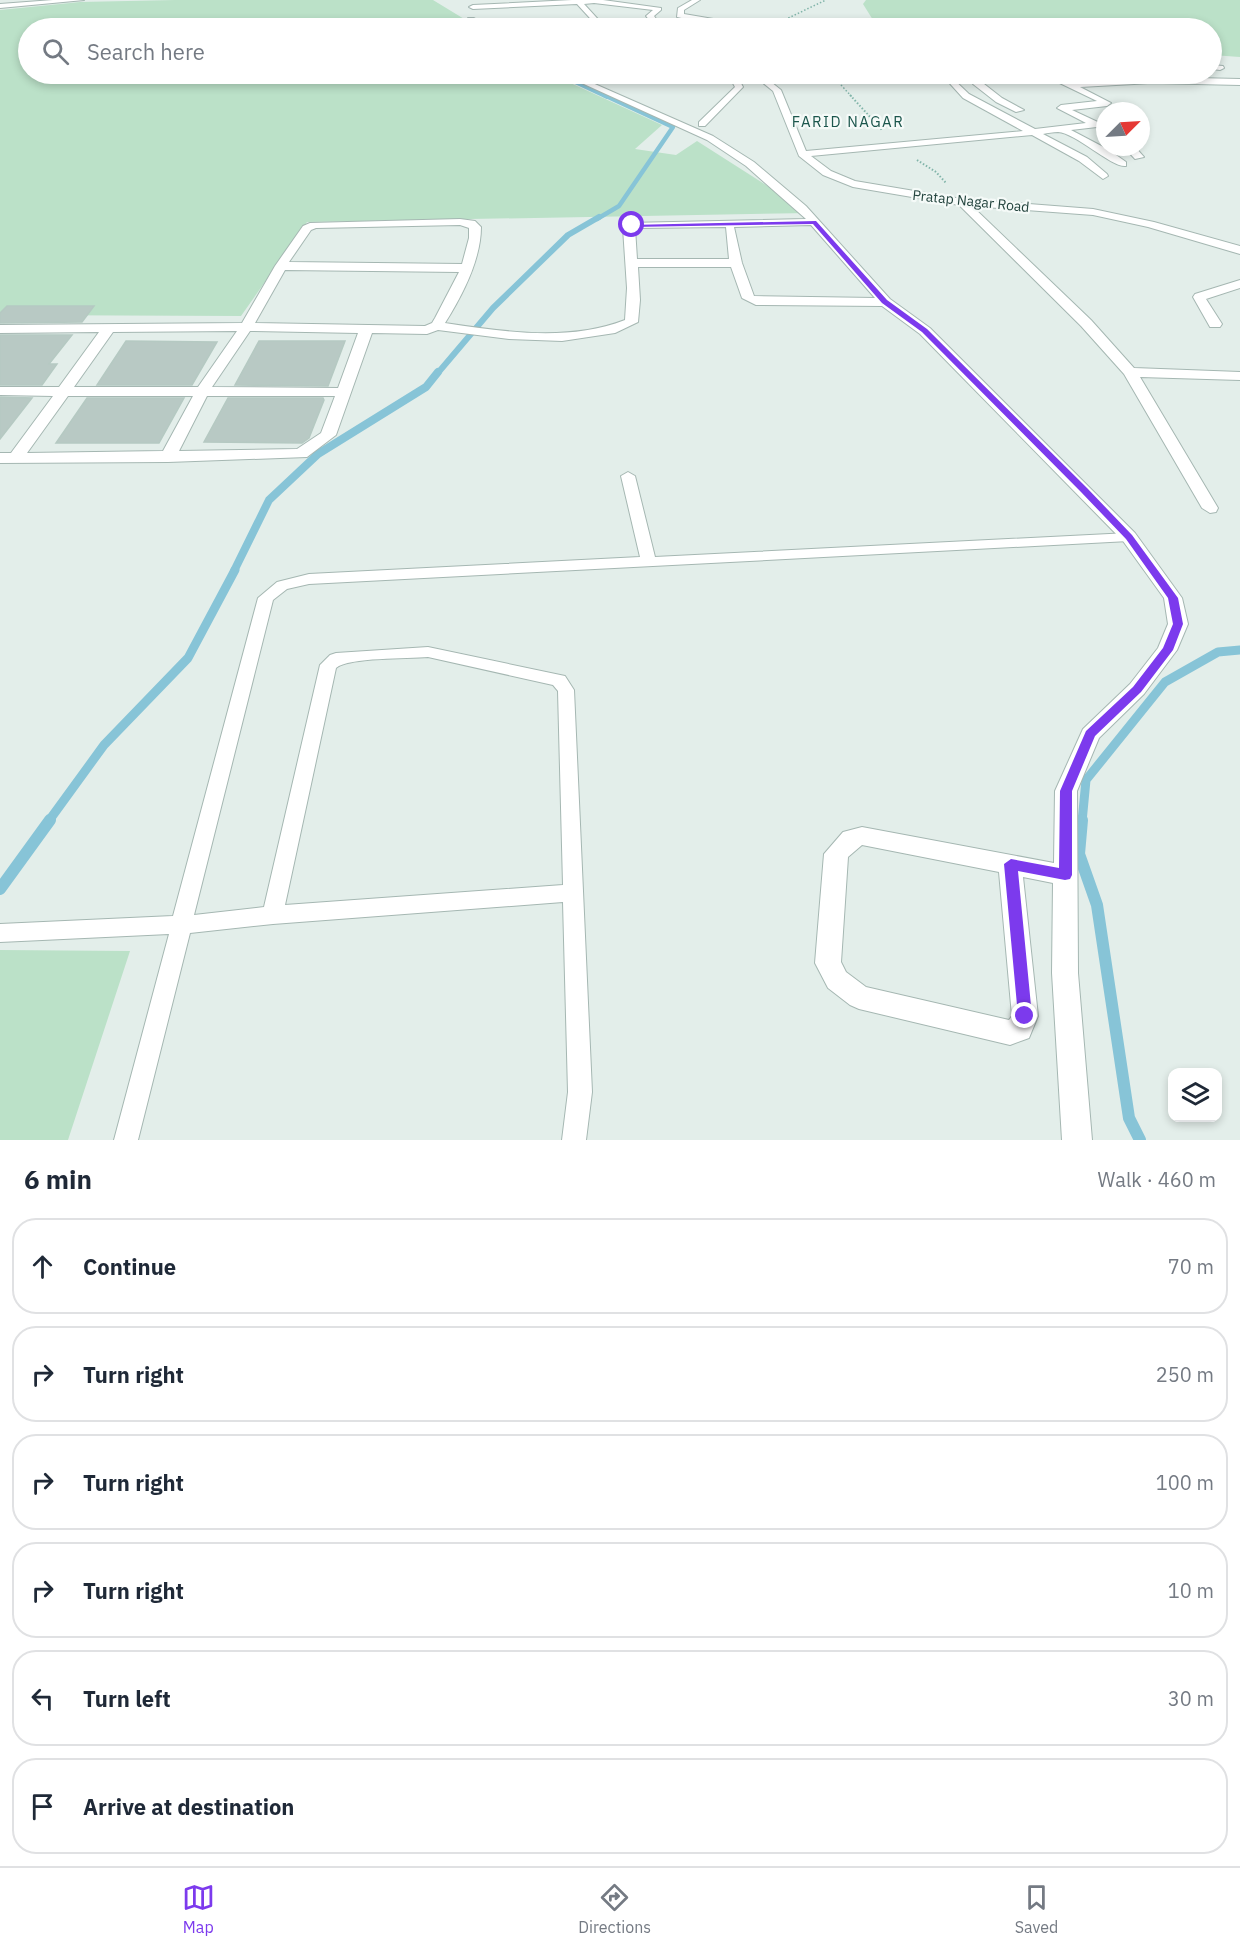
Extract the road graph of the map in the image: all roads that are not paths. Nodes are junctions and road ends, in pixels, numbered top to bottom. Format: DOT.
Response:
graph roads {
  1 [pos="81,0"];
  2 [pos="522,0"];
  3 [pos="694,0"];
  4 [pos="506,1"];
  5 [pos="578,1"];
  6 [pos="0,6"];
  7 [pos="473,7"];
  8 [pos="594,18"];
  9 [pos="652,18"];
  10 [pos="682,18"];
  11 [pos="1222,82"];
  12 [pos="1240,82"];
  13 [pos="588,84"];
  14 [pos="737,84"];
  15 [pos="769,84"];
  16 [pos="955,84"];
  17 [pos="979,84"];
  18 [pos="1087,84"];
  19 [pos="1071,85"];
  20 [pos="1105,102"];
  21 [pos="1096,104"];
  22 [pos="1028,115"];
  23 [pos="1037,120"];
  24 [pos="702,124"];
  25 [pos="1096,125"];
  26 [pos="1096,127"];
  27 [pos="1059,129"];
  28 [pos="1035,132"];
  29 [pos="802,154"];
  30 [pos="1122,164"];
  31 [pos="1103,176"];
  32 [pos="962,202"];
  33 [pos="814,222"];
  34 [pos="729,229"];
  35 [pos="1240,250"];
  36 [pos="630,263"];
  37 [pos="736,263"];
  38 [pos="281,266"];
  39 [pos="467,268"];
  40 [pos="1240,284"];
  41 [pos="885,302"];
  42 [pos="1215,324"];
  43 [pos="246,327"];
  44 [pos="444,327"];
  45 [pos="109,328"];
  46 [pos="0,329"];
  47 [pos="366,330"];
  48 [pos="1130,372"];
  49 [pos="1240,376"];
  50 [pos="0,391"];
  51 [pos="64,391"];
  52 [pos="202,392"];
  53 [pos="344,392"];
  54 [pos="168,457"];
  55 [pos="8,458"];
  56 [pos="628,477"];
  57 [pos="1210,508"];
  58 [pos="1129,537"];
  59 [pos="649,562"];
  60 [pos="1011,864"];
  61 [pos="1065,875"];
  62 [pos="574,893"];
  63 [pos="273,915"];
  64 [pos="182,925"];
  65 [pos="0,933"];
  66 [pos="126,1140"];
  67 [pos="574,1140"];
  68 [pos="1077,1140"];
  1 -- 6 [label="street"];
  2 -- 4 [label="street"];
  3 -- 10 [label="street"];
  5 -- 7 [label="street"];
  5 -- 8 [label="street"];
  5 -- 9 [label="street"];
  11 -- 12 [label="street"];
  13 -- 33 [label="street"];
  14 -- 24 [label="street"];
  15 -- 29 [label="street"];
  16 -- 28 [label="street"];
  17 -- 22 [label="street"];
  18 -- 19 [label="street"];
  19 -- 20 [label="street"];
  21 -- 25 [label="street"];
  23 -- 27 [label="street"];
  26 -- 27 [label="street"];
  27 -- 28 [label="street"];
  27 -- 30 [label="street"];
  28 -- 29 [label="street"];
  28 -- 31 [label="street"];
  29 -- 32 [label="street, Pratap Nagar Road"];
  32 -- 35 [label="street, Pratap Nagar Road"];
  32 -- 48 [label="street"];
  33 -- 36 [label="street"];
  33 -- 41 [label="street"];
  34 -- 37 [label="street"];
  36 -- 37 [label="street"];
  36 -- 44 [label="street"];
  37 -- 41 [label="street"];
  38 -- 39 [label="street"];
  38 -- 39 [label="street"];
  38 -- 43 [label="street"];
  39 -- 44 [label="street"];
  40 -- 42 [label="street"];
  41 -- 58 [label="street"];
  43 -- 45 [label="street"];
  43 -- 47 [label="street"];
  43 -- 52 [label="street"];
  44 -- 47 [label="street"];
  45 -- 46 [label="street"];
  45 -- 51 [label="street"];
  47 -- 53 [label="street"];
  48 -- 49 [label="street"];
  48 -- 57 [label="street"];
  50 -- 51 [label="street"];
  51 -- 52 [label="street"];
  51 -- 55 [label="street"];
  52 -- 53 [label="street"];
  52 -- 54 [label="street"];
  53 -- 54 [label="street"];
  54 -- 55 [label="street"];
  56 -- 59 [label="lane"];
  58 -- 59 [label="lane"];
  58 -- 61 [label="street"];
  59 -- 64 [label="lane"];
  60 -- 60 [label="street"];
  60 -- 61 [label="street"];
  61 -- 68 [label="street"];
  62 -- 63 [label="lane"];
  62 -- 63 [label="lane"];
  62 -- 67 [label="lane"];
  63 -- 64 [label="lane"];
  64 -- 65 [label="lane"];
  64 -- 66 [label="lane"];
}
